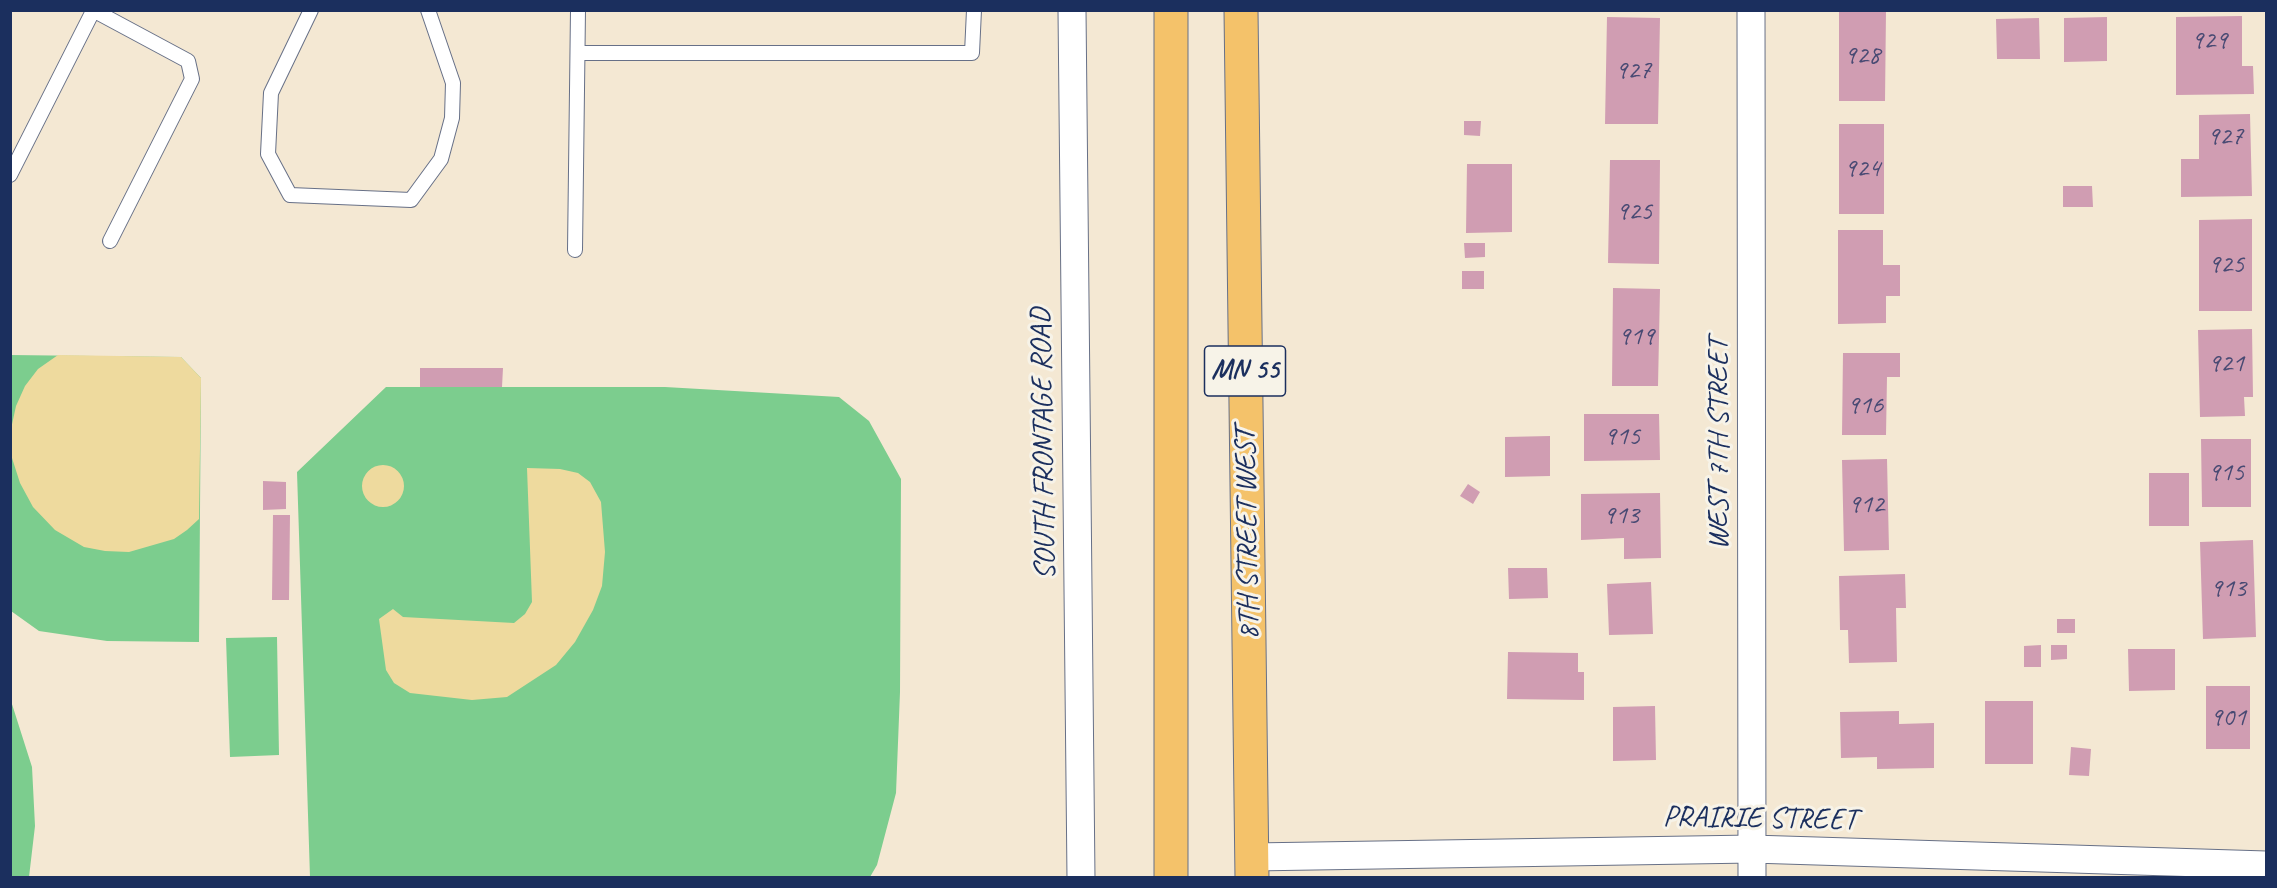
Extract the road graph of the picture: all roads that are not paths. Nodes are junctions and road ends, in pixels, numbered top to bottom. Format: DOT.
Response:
graph roads {
  1 [pos="311,10"];
  2 [pos="428,10"];
  3 [pos="578,10"];
  4 [pos="974,10"];
  5 [pos="1072,10"];
  6 [pos="1171,10"];
  7 [pos="1241,10"];
  8 [pos="1751,10"];
  9 [pos="93,11"];
  10 [pos="578,53"];
  11 [pos="10,175"];
  12 [pos="110,241"];
  13 [pos="575,250"];
  14 [pos="1752,849"];
  15 [pos="2266,865"];
  16 [pos="1252,867"];
  17 [pos="1081,878"];
  18 [pos="1171,878"];
  19 [pos="1752,878"];
  1 -- 2 [label="lane"];
  3 -- 10 [label="lane"];
  4 -- 10 [label="lane"];
  5 -- 17 [label="street, SOUTH FRONTAGE ROAD"];
  6 -- 18 [label="highway, MN 55"];
  7 -- 16 [label="highway, 8TH STREET WEST / MN 55"];
  8 -- 14 [label="street, WEST 7TH STREET"];
  9 -- 11 [label="lane"];
  9 -- 12 [label="lane"];
  10 -- 13 [label="lane"];
  14 -- 15 [label="street, PRAIRIE STREET"];
  14 -- 16 [label="street, PRAIRIE STREET"];
  14 -- 19 [label="street, WEST 7TH STREET"];
}
